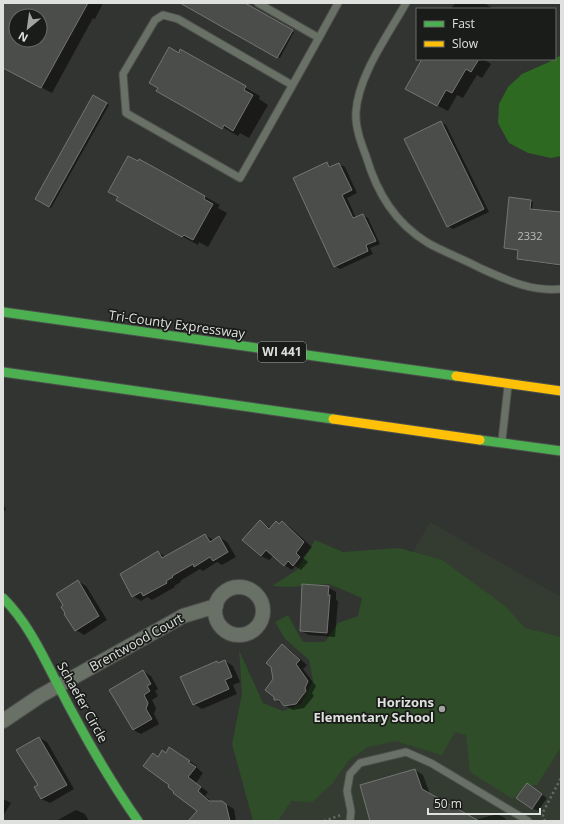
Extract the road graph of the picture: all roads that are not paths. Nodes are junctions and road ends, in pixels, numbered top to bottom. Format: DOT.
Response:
graph roads {
  1 [pos="258,3"];
  2 [pos="338,3"];
  3 [pos="406,3"];
  4 [pos="319,38"];
  5 [pos="292,85"];
  6 [pos="561,289"];
  7 [pos="3,312"];
  8 [pos="3,372"];
  9 [pos="508,384"];
  10 [pos="561,391"];
  11 [pos="502,443"];
  12 [pos="561,451"];
  13 [pos="3,598"];
  14 [pos="216,606"];
  15 [pos="59,685"];
  16 [pos="3,720"];
  17 [pos="138,821"];
  18 [pos="350,821"];
  19 [pos="528,821"];
  1 -- 4 [label="lane"];
  2 -- 4 [label="lane"];
  3 -- 6 [label="lane"];
  4 -- 5 [label="lane"];
  5 -- 5 [label="lane"];
  7 -- 9 [label="main road, Tri-County Expressway / WI 441"];
  8 -- 11 [label="main road"];
  9 -- 10 [label="main road, Tri-County Expressway / WI 441"];
  9 -- 11 [label="lane"];
  11 -- 12 [label="main road"];
  13 -- 15 [label="main road, Schaefer Circle"];
  14 -- 15 [label="street, Brentwood Court"];
  15 -- 16 [label="street, Brentwood Court"];
  15 -- 17 [label="main road, Schaefer Circle"];
  18 -- 19 [label="lane"];
}
